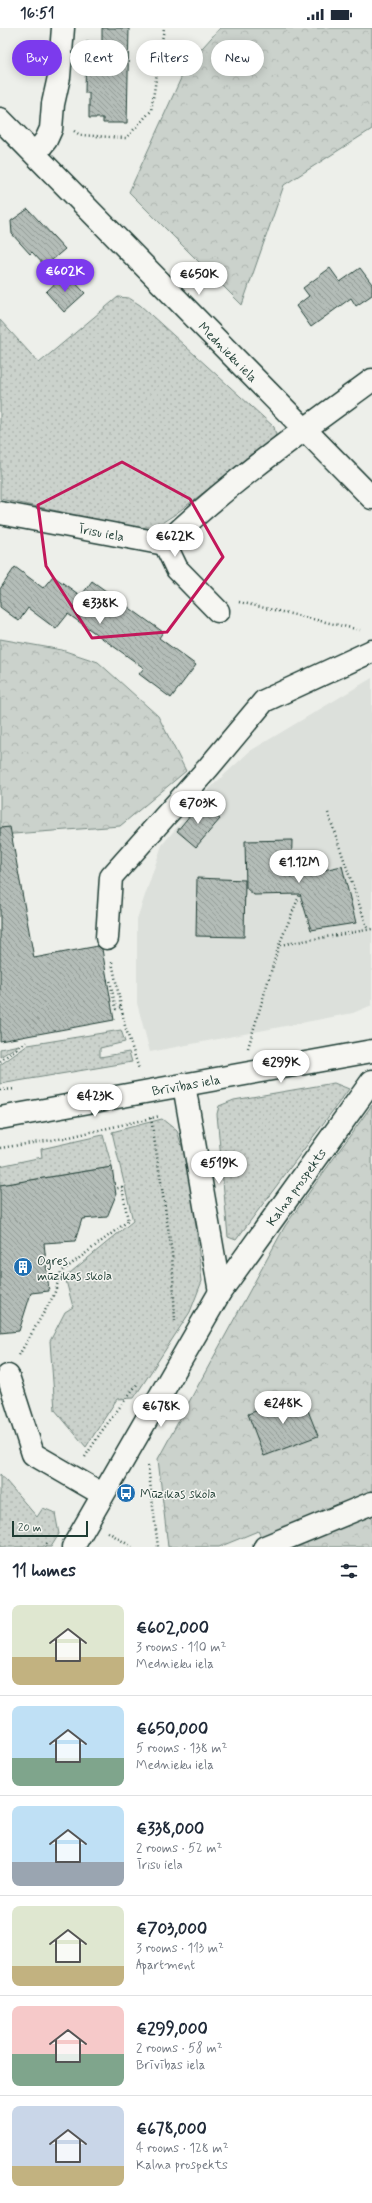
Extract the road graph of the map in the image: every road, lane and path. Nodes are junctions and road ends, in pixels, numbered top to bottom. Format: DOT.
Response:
graph roads {
  1 [pos="63,28"];
  2 [pos="164,28"];
  3 [pos="52,113"];
  4 [pos="0,119"];
  5 [pos="35,154"];
  6 [pos="372,380"];
  7 [pos="305,429"];
  8 [pos="372,498"];
  9 [pos="0,513"];
  10 [pos="165,544"];
  11 [pos="218,611"];
  12 [pos="362,631"];
  13 [pos="372,651"];
  14 [pos="328,813"];
  15 [pos="300,894"];
  16 [pos="370,929"];
  17 [pos="107,938"];
  18 [pos="279,945"];
  19 [pos="107,980"];
  20 [pos="121,1007"];
  21 [pos="26,1042"];
  22 [pos="248,1048"];
  23 [pos="372,1051"];
  24 [pos="0,1062"];
  25 [pos="140,1070"];
  26 [pos="372,1080"];
  27 [pos="184,1085"];
  28 [pos="0,1118"];
  29 [pos="151,1118"];
  30 [pos="115,1189"];
  31 [pos="220,1292"];
  32 [pos="174,1328"];
  33 [pos="8,1376"];
  34 [pos="143,1378"];
  35 [pos="88,1452"];
  36 [pos="148,1465"];
  37 [pos="102,1494"];
  38 [pos="372,1503"];
  39 [pos="104,1529"];
  40 [pos="73,1547"];
  41 [pos="132,1547"];
  42 [pos="158,1547"];
  43 [pos="265,1547"];
  1 -- 3 [label="street"];
  2 -- 3 [label="path"];
  3 -- 5 [label="street"];
  4 -- 5 [label="street, Mednieku iela"];
  5 -- 7 [label="street, Mednieku iela"];
  6 -- 7 [label="street"];
  7 -- 8 [label="street, Mednieku iela"];
  7 -- 10 [label="street"];
  9 -- 10 [label="street, Īrisu iela"];
  10 -- 11 [label="street"];
  11 -- 12 [label="path"];
  13 -- 17 [label="street"];
  14 -- 16 [label="path"];
  15 -- 18 [label="path"];
  16 -- 18 [label="path"];
  17 -- 20 [label="path"];
  18 -- 22 [label="path"];
  19 -- 20 [label="path"];
  20 -- 25 [label="path"];
  21 -- 24 [label="path"];
  23 -- 27 [label="street, Brīvības iela"];
  26 -- 31 [label="street, Kalna prospekts"];
  27 -- 28 [label="street, Brīvības iela"];
  27 -- 31 [label="street"];
  29 -- 32 [label="path"];
  30 -- 33 [label="path"];
  31 -- 37 [label="street, Kalna prospekts"];
  33 -- 37 [label="street"];
  34 -- 35 [label="path"];
  36 -- 42 [label="path"];
  37 -- 40 [label="street, Kalna prospekts"];
  38 -- 43 [label="street"];
  39 -- 41 [label="path"];
}
